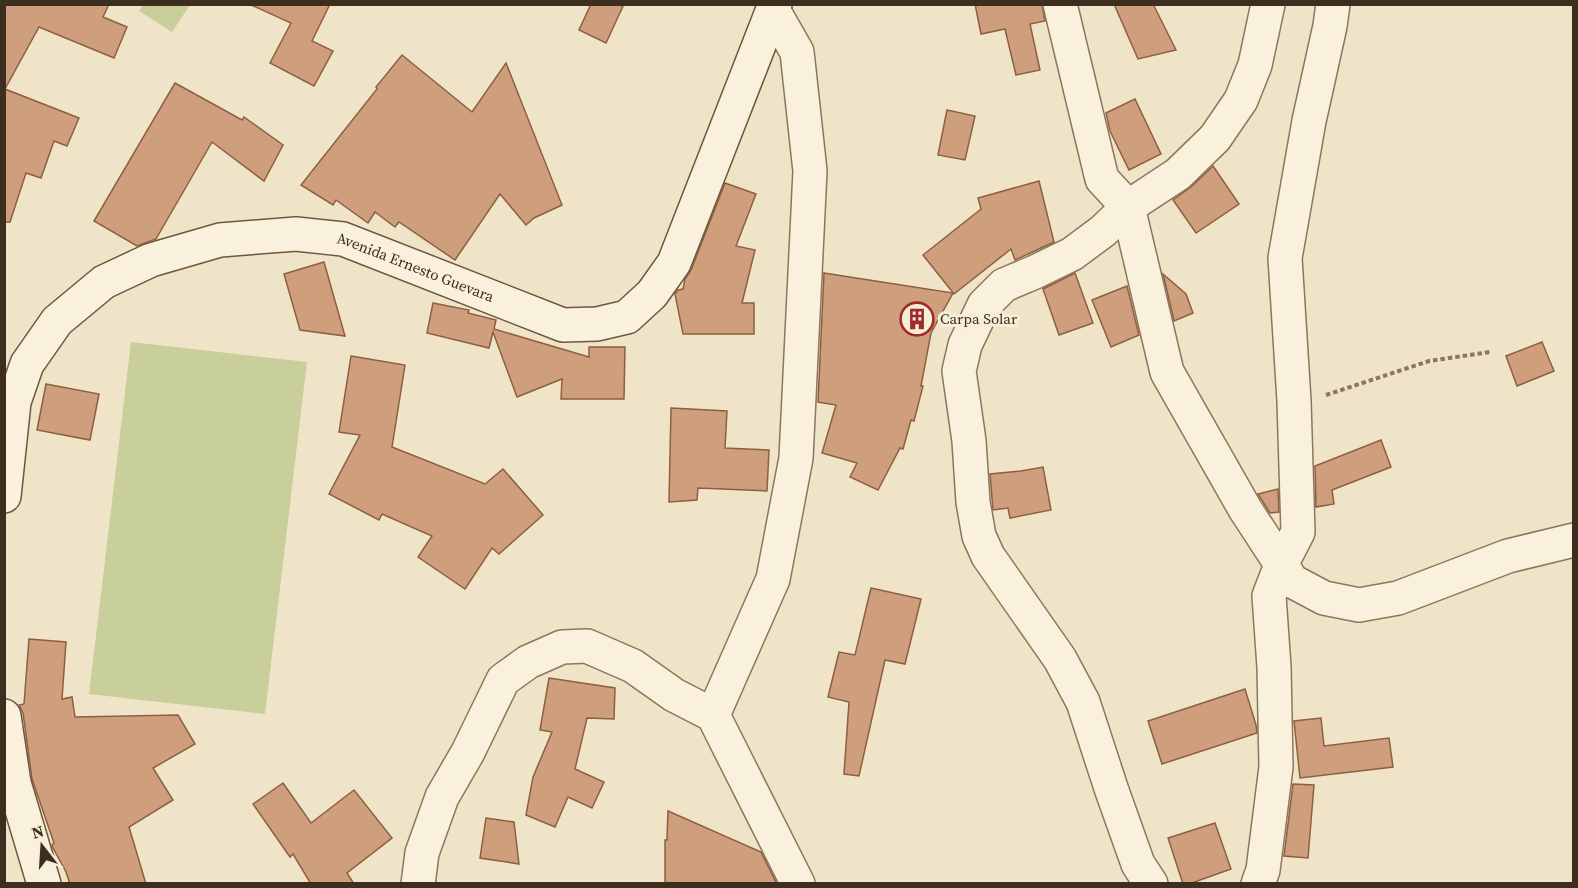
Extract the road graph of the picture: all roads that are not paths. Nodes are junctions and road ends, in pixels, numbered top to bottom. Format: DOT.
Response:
graph roads {
  1 [pos="1060,4"];
  2 [pos="1268,4"];
  3 [pos="1333,4"];
  4 [pos="774,7"];
  5 [pos="1128,207"];
  6 [pos="4,496"];
  7 [pos="1574,540"];
  8 [pos="1281,565"];
  9 [pos="713,715"];
  10 [pos="4,716"];
  11 [pos="44,884"];
  12 [pos="418,884"];
  13 [pos="798,884"];
  14 [pos="1151,884"];
  15 [pos="1258,884"];
  1 -- 5 [label="street"];
  2 -- 5 [label="street"];
  3 -- 8 [label="street"];
  4 -- 6 [label="street, Avenida Ernesto Guevara"];
  4 -- 9 [label="street"];
  5 -- 8 [label="street"];
  5 -- 14 [label="street"];
  7 -- 8 [label="street"];
  8 -- 15 [label="street"];
  9 -- 12 [label="street"];
  9 -- 13 [label="street"];
  10 -- 11 [label="street"];
}
